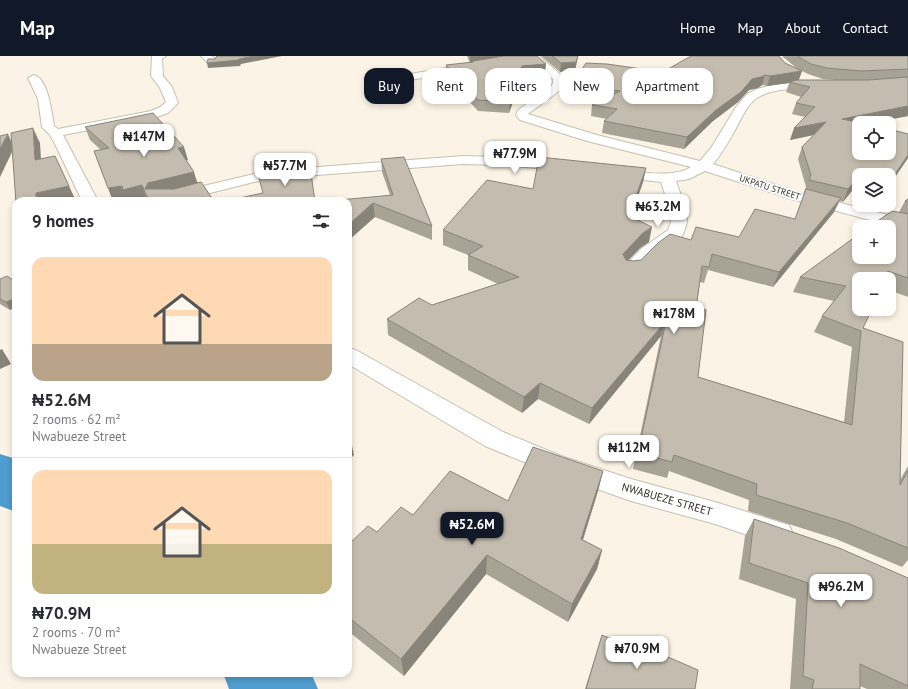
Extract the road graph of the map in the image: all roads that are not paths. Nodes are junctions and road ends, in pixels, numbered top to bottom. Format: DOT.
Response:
graph roads {
  1 [pos="161,56"];
  2 [pos="531,57"];
  3 [pos="487,64"];
  4 [pos="793,73"];
  5 [pos="414,76"];
  6 [pos="34,78"];
  7 [pos="55,133"];
  8 [pos="703,166"];
  9 [pos="667,178"];
  10 [pos="88,197"];
  11 [pos="176,197"];
  12 [pos="908,225"];
  13 [pos="630,270"];
  14 [pos="352,357"];
  15 [pos="798,541"];
  1 -- 7 [label="street"];
  2 -- 8 [label="street, UKPATU STREET"];
  3 -- 5 [label="street"];
  4 -- 8 [label="street"];
  6 -- 7 [label="street"];
  7 -- 10 [label="street"];
  8 -- 9 [label="street"];
  8 -- 12 [label="street, UKPATU STREET"];
  9 -- 11 [label="street"];
  9 -- 13 [label="street"];
  14 -- 15 [label="street, NWABUEZE STREET"];
}
